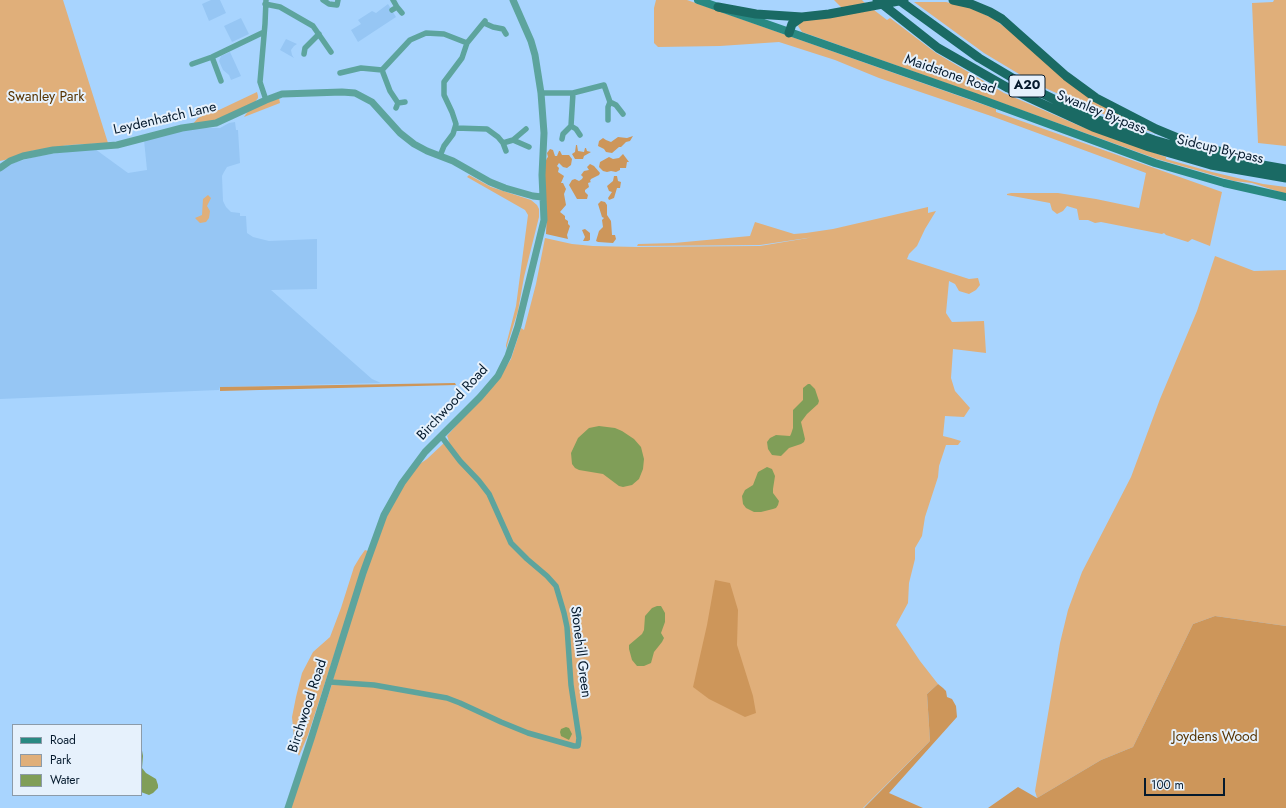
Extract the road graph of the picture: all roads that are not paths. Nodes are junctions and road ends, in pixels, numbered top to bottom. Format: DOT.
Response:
graph roads {
  1 [pos="323,0"];
  2 [pos="338,0"];
  3 [pos="393,0"];
  4 [pos="513,0"];
  5 [pos="698,0"];
  6 [pos="877,0"];
  7 [pos="899,0"];
  8 [pos="907,0"];
  9 [pos="953,0"];
  10 [pos="265,2"];
  11 [pos="397,6"];
  12 [pos="718,7"];
  13 [pos="392,10"];
  14 [pos="402,13"];
  15 [pos="802,17"];
  16 [pos="264,32"];
  17 [pos="789,33"];
  18 [pos="319,34"];
  19 [pos="506,34"];
  20 [pos="468,43"];
  21 [pos="331,52"];
  22 [pos="304,54"];
  23 [pos="212,57"];
  24 [pos="192,64"];
  25 [pos="382,70"];
  26 [pos="340,73"];
  27 [pos="221,81"];
  28 [pos="541,93"];
  29 [pos="573,93"];
  30 [pos="266,100"];
  31 [pos="405,102"];
  32 [pos="610,102"];
  33 [pos="623,114"];
  34 [pos="608,120"];
  35 [pos="571,126"];
  36 [pos="455,128"];
  37 [pos="526,129"];
  38 [pos="580,135"];
  39 [pos="562,139"];
  40 [pos="513,140"];
  41 [pos="503,143"];
  42 [pos="1151,144"];
  43 [pos="529,147"];
  44 [pos="506,151"];
  45 [pos="440,156"];
  46 [pos="1269,166"];
  47 [pos="0,168"];
  48 [pos="1286,169"];
  49 [pos="1285,178"];
  50 [pos="542,197"];
  51 [pos="1286,197"];
  52 [pos="441,436"];
  53 [pos="330,682"];
  54 [pos="288,808"];
  1 -- 2 [label="street"];
  3 -- 11 [label="street"];
  4 -- 28 [label="street, Birchwood Road"];
  5 -- 12 [label="main road, Maidstone Road"];
  6 -- 42 [label="highway, Swanley By-pass / A20"];
  7 -- 42 [label="highway, Swanley By-pass / A20"];
  8 -- 15 [label="highway"];
  9 -- 46 [label="highway, A20"];
  10 -- 16 [label="street"];
  10 -- 18 [label="street"];
  11 -- 13 [label="street"];
  11 -- 14 [label="street"];
  12 -- 15 [label="highway"];
  12 -- 17 [label="main road, Maidstone Road"];
  15 -- 17 [label="highway"];
  16 -- 23 [label="street"];
  16 -- 30 [label="street"];
  17 -- 51 [label="main road, Maidstone Road"];
  18 -- 21 [label="street"];
  18 -- 22 [label="street"];
  19 -- 20 [label="street"];
  20 -- 25 [label="street"];
  20 -- 36 [label="street"];
  23 -- 24 [label="street"];
  23 -- 27 [label="street"];
  25 -- 26 [label="street"];
  25 -- 31 [label="street"];
  28 -- 29 [label="street"];
  28 -- 50 [label="street, Birchwood Road"];
  29 -- 32 [label="street"];
  29 -- 35 [label="street"];
  30 -- 45 [label="street, Leydenhatch Lane"];
  30 -- 47 [label="street, Leydenhatch Lane"];
  32 -- 33 [label="street"];
  32 -- 34 [label="street"];
  35 -- 38 [label="street"];
  35 -- 39 [label="street"];
  36 -- 41 [label="street"];
  36 -- 45 [label="street"];
  37 -- 40 [label="street"];
  40 -- 41 [label="street"];
  40 -- 43 [label="street"];
  41 -- 44 [label="street"];
  42 -- 46 [label="highway, Sidcup By-pass / A20"];
  42 -- 49 [label="highway, Sidcup By-pass / A20"];
  45 -- 50 [label="street, Leydenhatch Lane"];
  46 -- 48 [label="highway, Sidcup By-pass / A20"];
  50 -- 52 [label="street, Birchwood Road"];
  52 -- 53 [label="street, Birchwood Road"];
  52 -- 53 [label="street, Stonehill Green"];
  53 -- 54 [label="street, Birchwood Road"];
}
